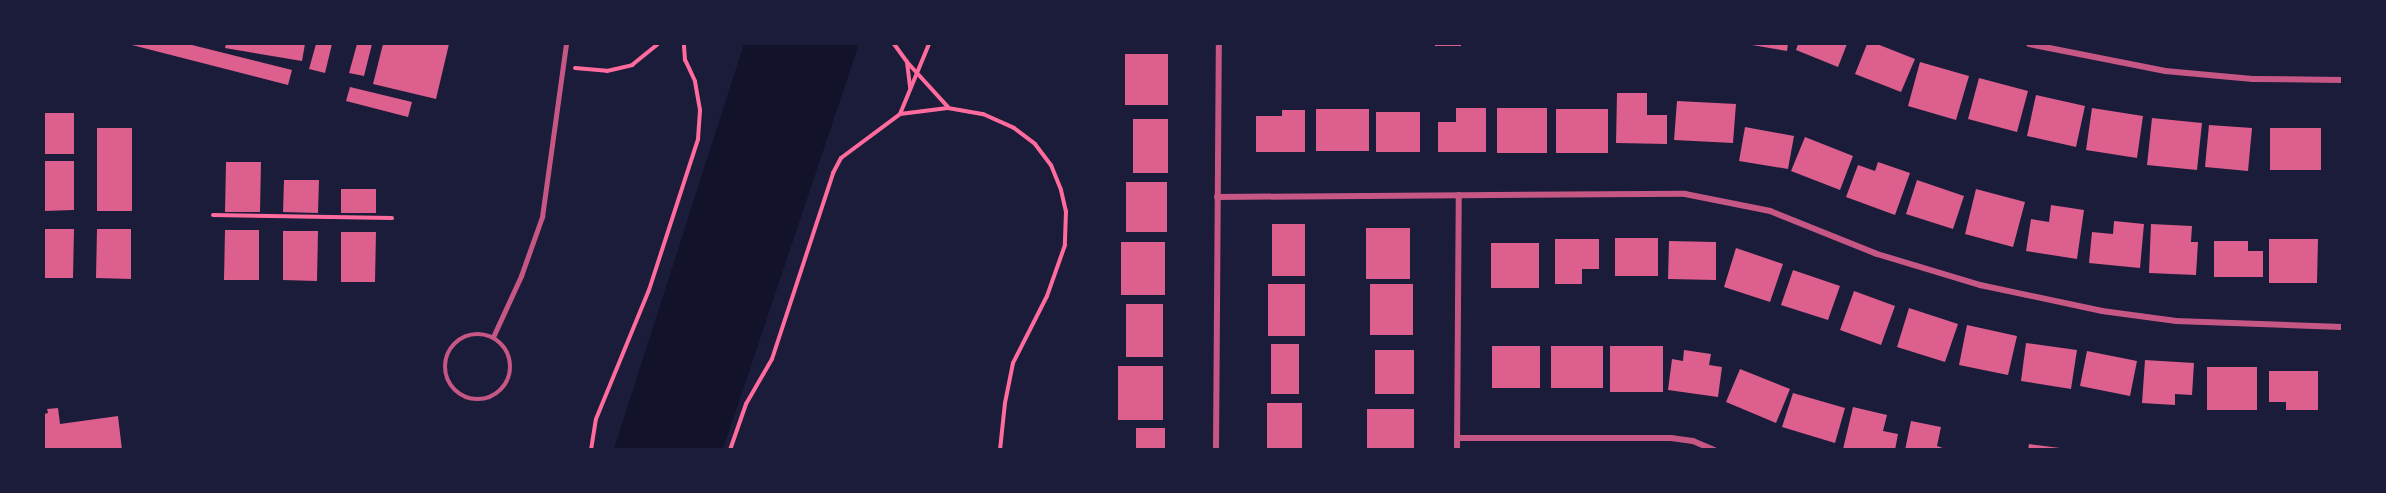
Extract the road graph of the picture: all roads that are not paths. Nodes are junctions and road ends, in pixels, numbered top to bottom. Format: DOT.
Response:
graph roads {
  1 [pos="566,44"];
  2 [pos="1219,44"];
  3 [pos="2029,44"];
  4 [pos="2343,80"];
  5 [pos="1459,195"];
  6 [pos="1217,197"];
  7 [pos="2343,327"];
  8 [pos="493,337"];
  9 [pos="1457,438"];
  10 [pos="1693,441"];
  11 [pos="1216,450"];
  12 [pos="1457,450"];
  13 [pos="1693,450"];
  14 [pos="1714,450"];
  1 -- 8 [label="lane"];
  2 -- 6 [label="street"];
  3 -- 4 [label="street"];
  5 -- 6 [label="street"];
  5 -- 7 [label="street"];
  5 -- 9 [label="street"];
  6 -- 11 [label="street"];
  8 -- 8 [label="lane"];
  9 -- 10 [label="street"];
  9 -- 12 [label="street"];
  10 -- 13 [label="street"];
  10 -- 14 [label="street"];
}
